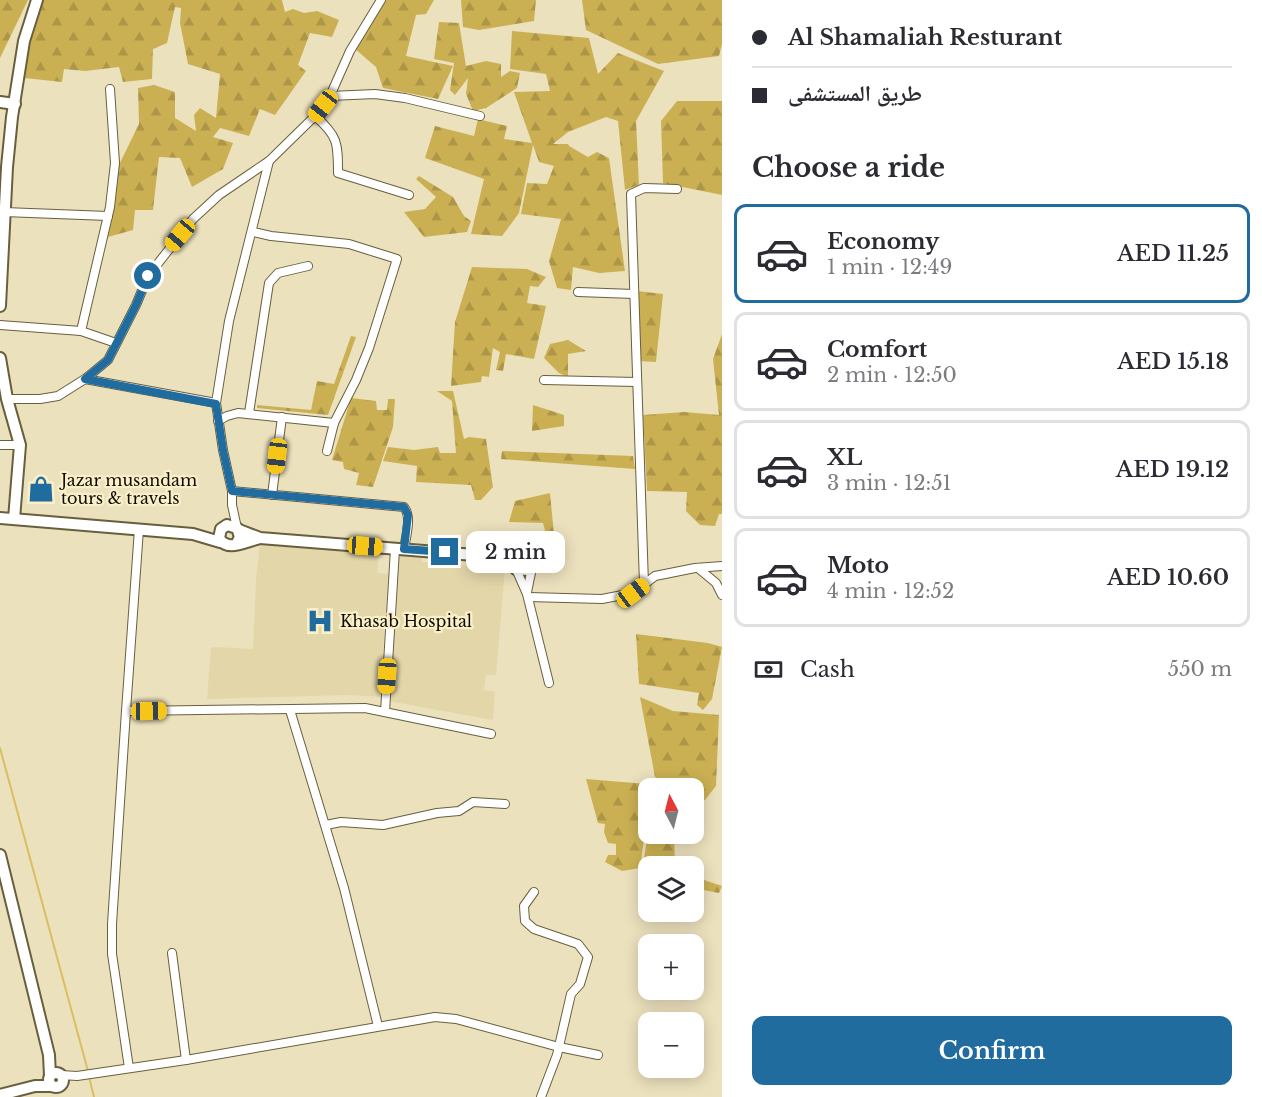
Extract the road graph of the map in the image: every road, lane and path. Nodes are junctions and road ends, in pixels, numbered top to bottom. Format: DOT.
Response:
graph roads {
  1 [pos="37,0"];
  2 [pos="381,0"];
  3 [pos="110,89"];
  4 [pos="330,96"];
  5 [pos="0,102"];
  6 [pos="15,105"];
  7 [pos="315,116"];
  8 [pos="480,116"];
  9 [pos="269,161"];
  10 [pos="677,189"];
  11 [pos="409,195"];
  12 [pos="4,212"];
  13 [pos="108,216"];
  14 [pos="253,232"];
  15 [pos="308,266"];
  16 [pos="578,292"];
  17 [pos="634,294"];
  18 [pos="0,306"];
  19 [pos="0,325"];
  20 [pos="81,331"];
  21 [pos="116,343"];
  22 [pos="0,358"];
  23 [pos="85,379"];
  24 [pos="544,380"];
  25 [pos="637,382"];
  26 [pos="7,399"];
  27 [pos="216,404"];
  28 [pos="249,413"];
  29 [pos="282,417"];
  30 [pos="218,421"];
  31 [pos="334,423"];
  32 [pos="0,445"];
  33 [pos="20,445"];
  34 [pos="327,451"];
  35 [pos="232,491"];
  36 [pos="272,495"];
  37 [pos="232,505"];
  38 [pos="1,518"];
  39 [pos="14,519"];
  40 [pos="222,528"];
  41 [pos="140,529"];
  42 [pos="238,529"];
  43 [pos="193,534"];
  44 [pos="260,538"];
  45 [pos="220,542"];
  46 [pos="237,543"];
  47 [pos="399,549"];
  48 [pos="513,552"];
  49 [pos="487,556"];
  50 [pos="722,566"];
  51 [pos="515,568"];
  52 [pos="532,568"];
  53 [pos="698,568"];
  54 [pos="644,584"];
  55 [pos="722,594"];
  56 [pos="528,595"];
  57 [pos="549,682"];
  58 [pos="290,710"];
  59 [pos="126,711"];
  60 [pos="385,712"];
  61 [pos="491,734"];
  62 [pos="505,804"];
  63 [pos="326,825"];
  64 [pos="0,855"];
  65 [pos="534,892"];
  66 [pos="172,953"];
  67 [pos="378,1026"];
  68 [pos="559,1047"];
  69 [pos="598,1055"];
  70 [pos="186,1060"];
  71 [pos="129,1068"];
  72 [pos="57,1084"];
  73 [pos="0,1095"];
  74 [pos="541,1097"];
  1 -- 6 [label="street"];
  2 -- 4 [label="street"];
  3 -- 13 [label="street"];
  4 -- 7 [label="street"];
  4 -- 8 [label="street"];
  5 -- 6 [label="street"];
  6 -- 12 [label="street"];
  7 -- 9 [label="street"];
  7 -- 11 [label="street"];
  9 -- 14 [label="street"];
  9 -- 21 [label="street"];
  10 -- 17 [label="street"];
  12 -- 13 [label="street"];
  12 -- 18 [label="street"];
  13 -- 20 [label="street"];
  14 -- 27 [label="street"];
  14 -- 31 [label="street"];
  15 -- 28 [label="street"];
  16 -- 17 [label="street"];
  17 -- 25 [label="street"];
  19 -- 20 [label="street"];
  20 -- 21 [label="street"];
  21 -- 23 [label="street"];
  22 -- 26 [label="street"];
  23 -- 26 [label="street"];
  23 -- 27 [label="street"];
  24 -- 25 [label="street"];
  25 -- 54 [label="street"];
  26 -- 33 [label="street"];
  27 -- 30 [label="street"];
  28 -- 29 [label="street"];
  28 -- 30 [label="street"];
  29 -- 31 [label="street"];
  29 -- 36 [label="street"];
  30 -- 35 [label="street"];
  31 -- 34 [label="street"];
  32 -- 33 [label="street"];
  33 -- 39 [label="street"];
  35 -- 36 [label="street"];
  35 -- 37 [label="street"];
  36 -- 47 [label="street"];
  37 -- 40 [label="street"];
  37 -- 42 [label="street"];
  38 -- 39 [label="street"];
  39 -- 41 [label="street"];
  40 -- 42 [label="street"];
  40 -- 43 [label="street"];
  40 -- 45 [label="street"];
  41 -- 43 [label="street"];
  41 -- 59 [label="street"];
  42 -- 44 [label="street"];
  42 -- 46 [label="street"];
  43 -- 45 [label="street"];
  44 -- 46 [label="street"];
  44 -- 47 [label="street"];
  45 -- 46 [label="street"];
  47 -- 49 [label="street"];
  47 -- 60 [label="street"];
  48 -- 49 [label="street"];
  48 -- 51 [label="street"];
  48 -- 52 [label="street"];
  49 -- 51 [label="street"];
  50 -- 53 [label="street"];
  51 -- 52 [label="street"];
  51 -- 56 [label="street"];
  52 -- 56 [label="street"];
  53 -- 54 [label="street"];
  53 -- 55 [label="street"];
  54 -- 56 [label="street"];
  56 -- 57 [label="street"];
  58 -- 59 [label="street"];
  58 -- 60 [label="street"];
  58 -- 63 [label="street"];
  59 -- 71 [label="street"];
  60 -- 61 [label="street"];
  62 -- 63 [label="street"];
  63 -- 67 [label="street"];
  64 -- 72 [label="street"];
  65 -- 68 [label="street"];
  66 -- 70 [label="street"];
  67 -- 68 [label="street"];
  67 -- 70 [label="street"];
  68 -- 69 [label="street"];
  68 -- 74 [label="street"];
  70 -- 71 [label="street"];
  71 -- 72 [label="street"];
  72 -- 73 [label="street"];
}
